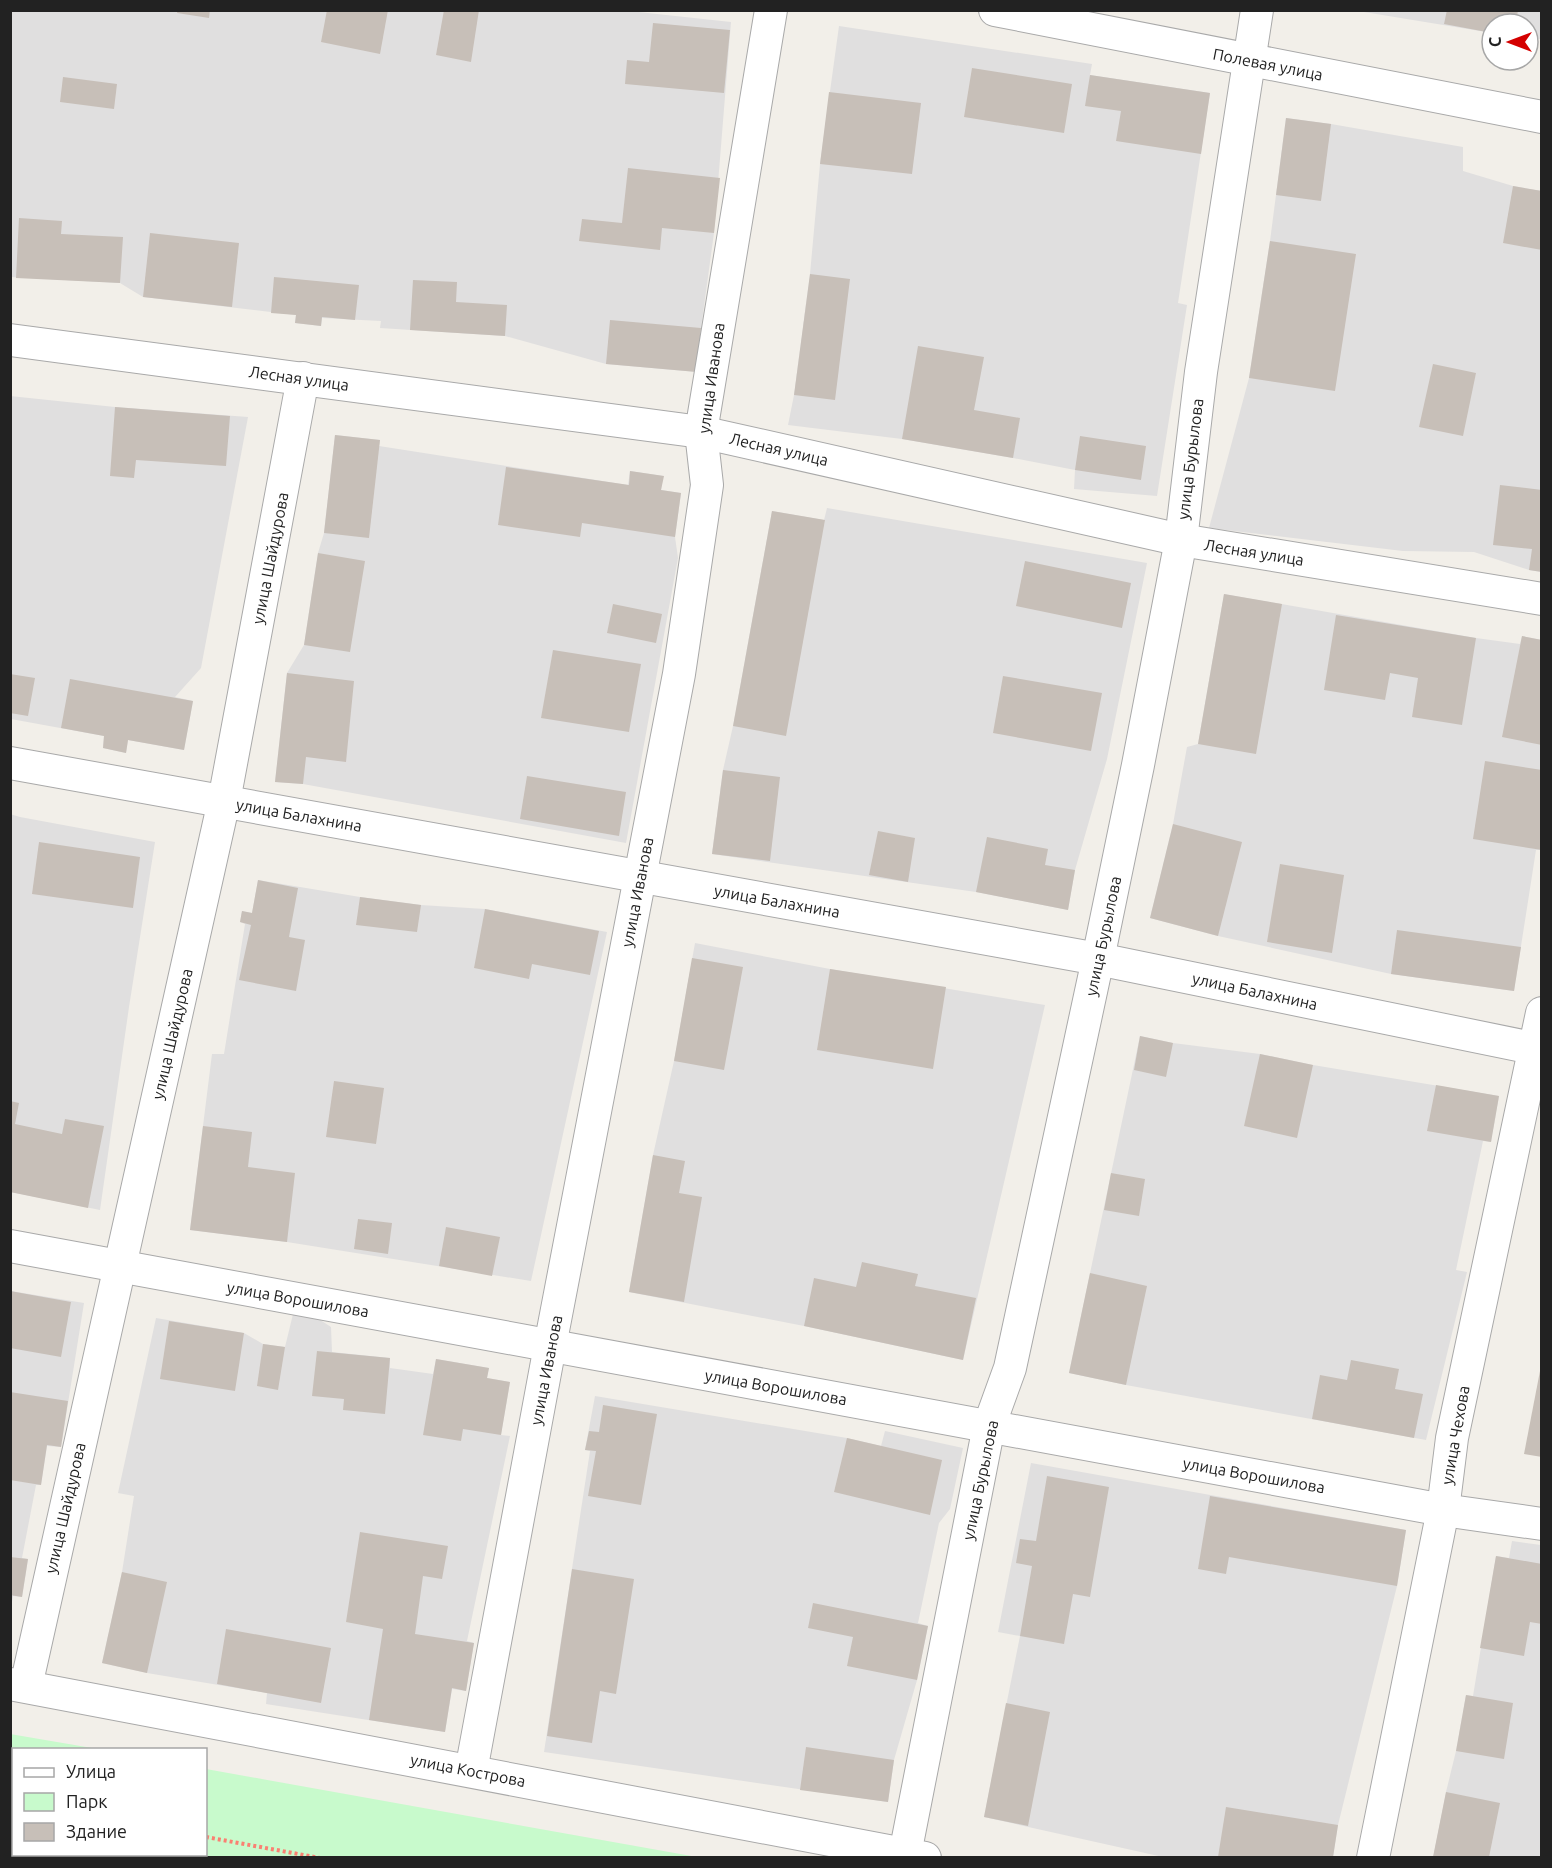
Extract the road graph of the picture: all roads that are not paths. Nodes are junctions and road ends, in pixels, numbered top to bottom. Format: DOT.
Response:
graph roads {
  1 [pos="771,10"];
  2 [pos="995,10"];
  3 [pos="1257,10"];
  4 [pos="1249,60"];
  5 [pos="1542,117"];
  6 [pos="10,340"];
  7 [pos="303,378"];
  8 [pos="701,432"];
  9 [pos="1181,540"];
  10 [pos="1542,599"];
  11 [pos="10,763"];
  12 [pos="224,801"];
  13 [pos="640,876"];
  14 [pos="1098,959"];
  15 [pos="1542,1013"];
  16 [pos="1538,1049"];
  17 [pos="10,1246"];
  18 [pos="119,1266"];
  19 [pos="550,1346"];
  20 [pos="989,1426"];
  21 [pos="1443,1510"];
  22 [pos="1542,1524"];
  23 [pos="18,1685"];
  24 [pos="471,1771"];
  25 [pos="915,1856"];
  26 [pos="1373,1857"];
  1 -- 8 [label="street, улица Иванова"];
  2 -- 4 [label="street, Полевая улица"];
  3 -- 4 [label="street, улица Бурылова"];
  4 -- 5 [label="street, Полевая улица"];
  4 -- 9 [label="street, улица Бурылова"];
  6 -- 7 [label="street, Лесная улица"];
  7 -- 8 [label="street, Лесная улица"];
  7 -- 12 [label="street, улица Шайдурова"];
  8 -- 9 [label="street, Лесная улица"];
  8 -- 13 [label="street, улица Иванова"];
  9 -- 10 [label="street, Лесная улица"];
  9 -- 14 [label="street, улица Бурылова"];
  11 -- 12 [label="street, улица Балахнина"];
  12 -- 13 [label="street, улица Балахнина"];
  12 -- 18 [label="street, улица Шайдурова"];
  13 -- 14 [label="street, улица Балахнина"];
  13 -- 19 [label="street, улица Иванова"];
  14 -- 16 [label="street, улица Балахнина"];
  14 -- 20 [label="street, улица Бурылова"];
  15 -- 16 [label="street, улица Чехова"];
  16 -- 21 [label="street, улица Чехова"];
  17 -- 18 [label="street, улица Ворошилова"];
  18 -- 19 [label="street, улица Ворошилова"];
  18 -- 23 [label="street, улица Шайдурова"];
  19 -- 20 [label="street, улица Ворошилова"];
  19 -- 24 [label="street, улица Иванова"];
  20 -- 21 [label="street, улица Ворошилова"];
  20 -- 25 [label="street, улица Бурылова"];
  21 -- 22 [label="street, улица Ворошилова"];
  21 -- 26 [label="street, улица Чехова"];
  23 -- 24 [label="street, улица Кострова"];
  24 -- 25 [label="street, улица Кострова"];
}
